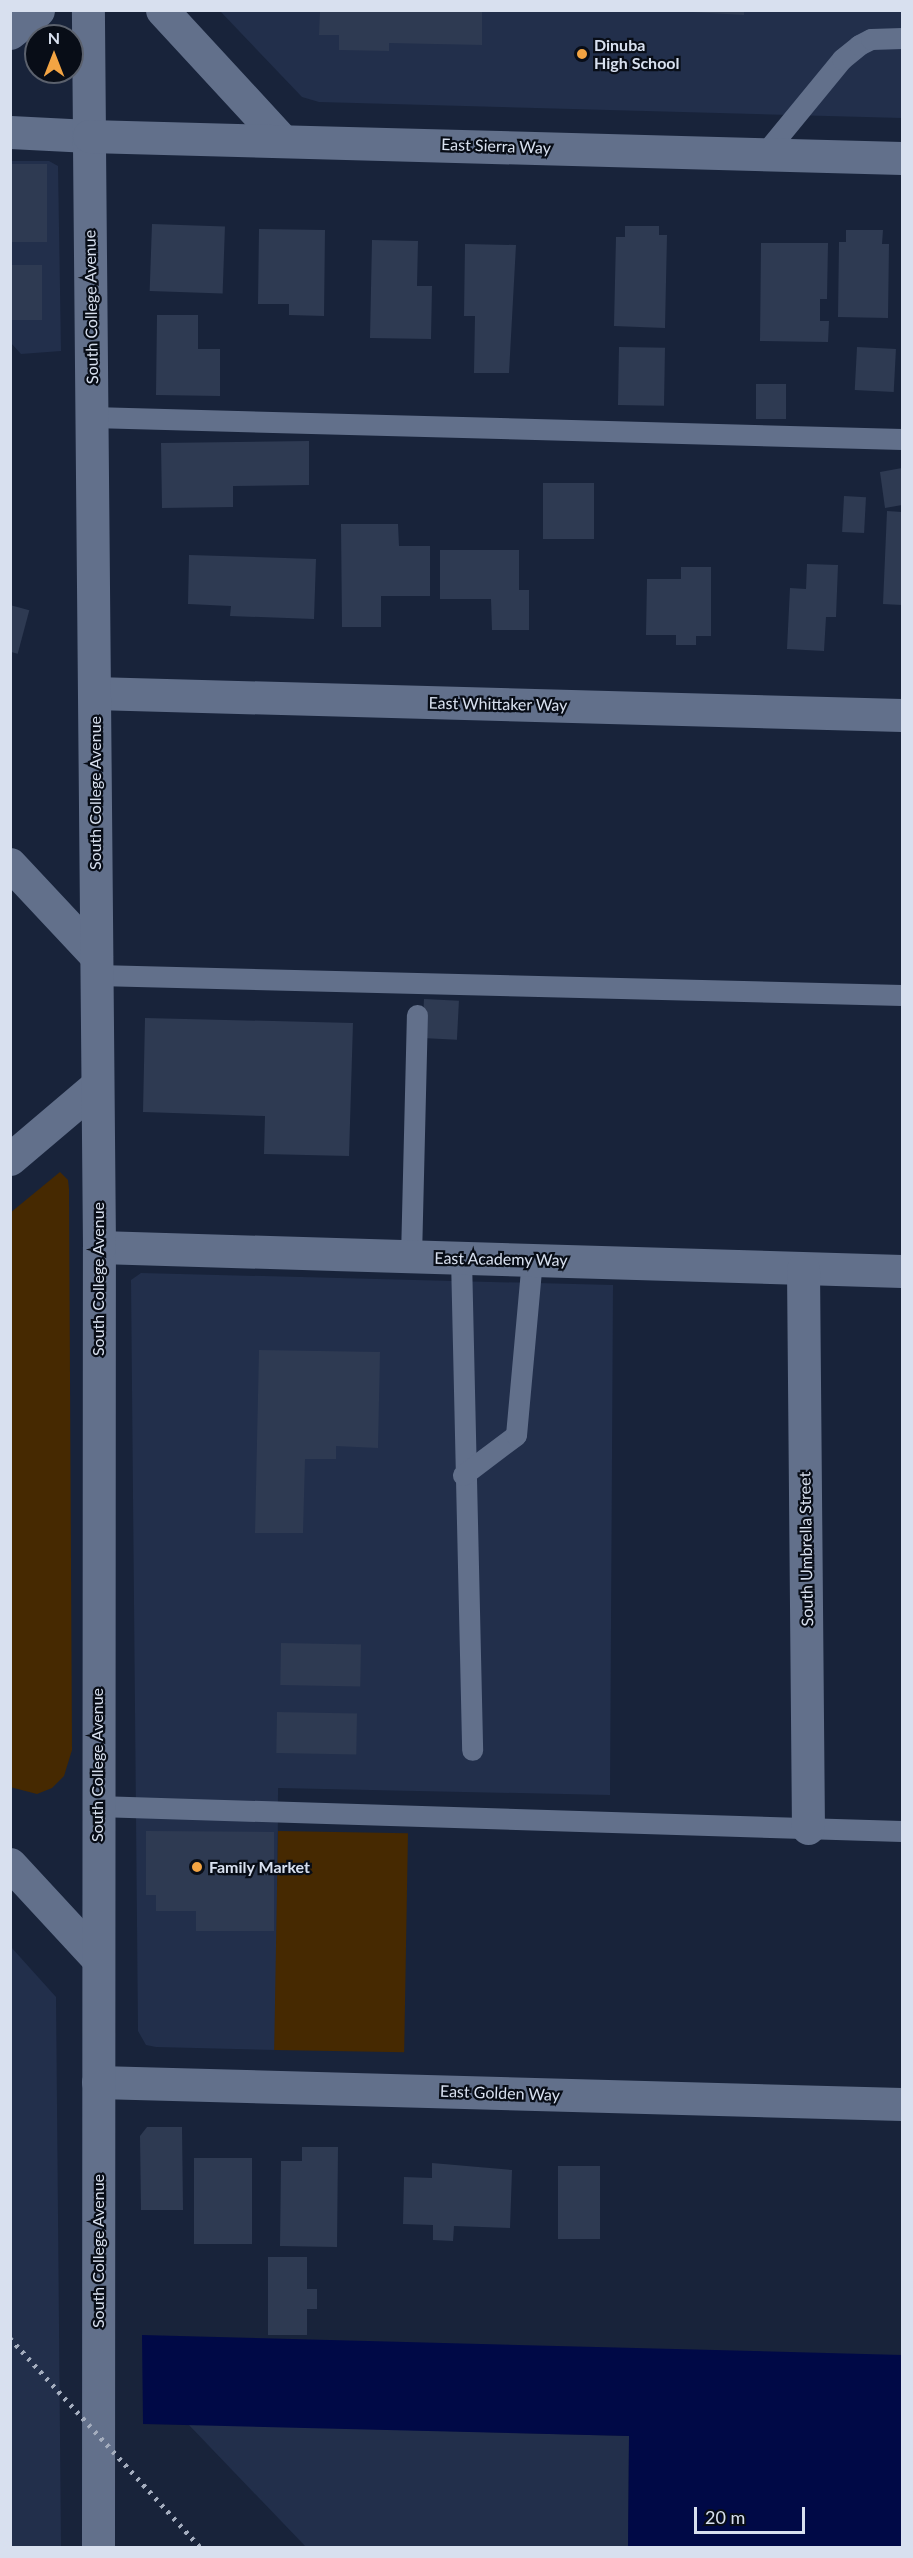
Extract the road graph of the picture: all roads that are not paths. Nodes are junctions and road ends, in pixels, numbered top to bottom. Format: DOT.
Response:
graph roads {
  1 [pos="38,10"];
  2 [pos="88,10"];
  3 [pos="162,10"];
  4 [pos="10,33"];
  5 [pos="903,38"];
  6 [pos="10,132"];
  7 [pos="89,136"];
  8 [pos="282,141"];
  9 [pos="764,154"];
  10 [pos="903,158"];
  11 [pos="92,417"];
  12 [pos="903,439"];
  13 [pos="94,693"];
  14 [pos="903,715"];
  15 [pos="10,864"];
  16 [pos="97,965"];
  17 [pos="903,995"];
  18 [pos="417,1015"];
  19 [pos="96,1086"];
  20 [pos="10,1159"];
  21 [pos="99,1246"];
  22 [pos="411,1257"];
  23 [pos="461,1258"];
  24 [pos="532,1260"];
  25 [pos="803,1269"];
  26 [pos="903,1271"];
  27 [pos="463,1475"];
  28 [pos="472,1750"];
  29 [pos="97,1806"];
  30 [pos="808,1828"];
  31 [pos="903,1831"];
  32 [pos="10,1864"];
  33 [pos="97,1958"];
  34 [pos="98,2082"];
  35 [pos="903,2104"];
  36 [pos="98,2547"];
  1 -- 4 [label="street"];
  2 -- 7 [label="street, South College Avenue"];
  3 -- 8 [label="street"];
  5 -- 9 [label="lane"];
  6 -- 7 [label="street, East Sierra Way"];
  7 -- 8 [label="street, East Sierra Way"];
  7 -- 11 [label="street, South College Avenue"];
  8 -- 9 [label="street, East Sierra Way"];
  9 -- 10 [label="street, East Sierra Way"];
  11 -- 12 [label="lane"];
  11 -- 13 [label="street, South College Avenue"];
  13 -- 14 [label="street, East Whittaker Way"];
  13 -- 16 [label="street, South College Avenue"];
  15 -- 16 [label="street"];
  16 -- 17 [label="lane"];
  16 -- 19 [label="street, South College Avenue"];
  18 -- 22 [label="lane"];
  19 -- 20 [label="street"];
  19 -- 21 [label="street, South College Avenue"];
  21 -- 22 [label="street, East Academy Way"];
  21 -- 29 [label="street, South College Avenue"];
  22 -- 23 [label="street, East Academy Way"];
  23 -- 24 [label="street, East Academy Way"];
  23 -- 27 [label="lane"];
  24 -- 25 [label="street, East Academy Way"];
  24 -- 27 [label="lane"];
  25 -- 26 [label="street, East Academy Way"];
  25 -- 30 [label="street, South Umbrella Street"];
  27 -- 28 [label="lane"];
  29 -- 30 [label="lane"];
  29 -- 33 [label="street, South College Avenue"];
  30 -- 31 [label="lane"];
  32 -- 33 [label="street"];
  33 -- 34 [label="street, South College Avenue"];
  34 -- 35 [label="street, East Golden Way"];
  34 -- 36 [label="street, South College Avenue"];
}
